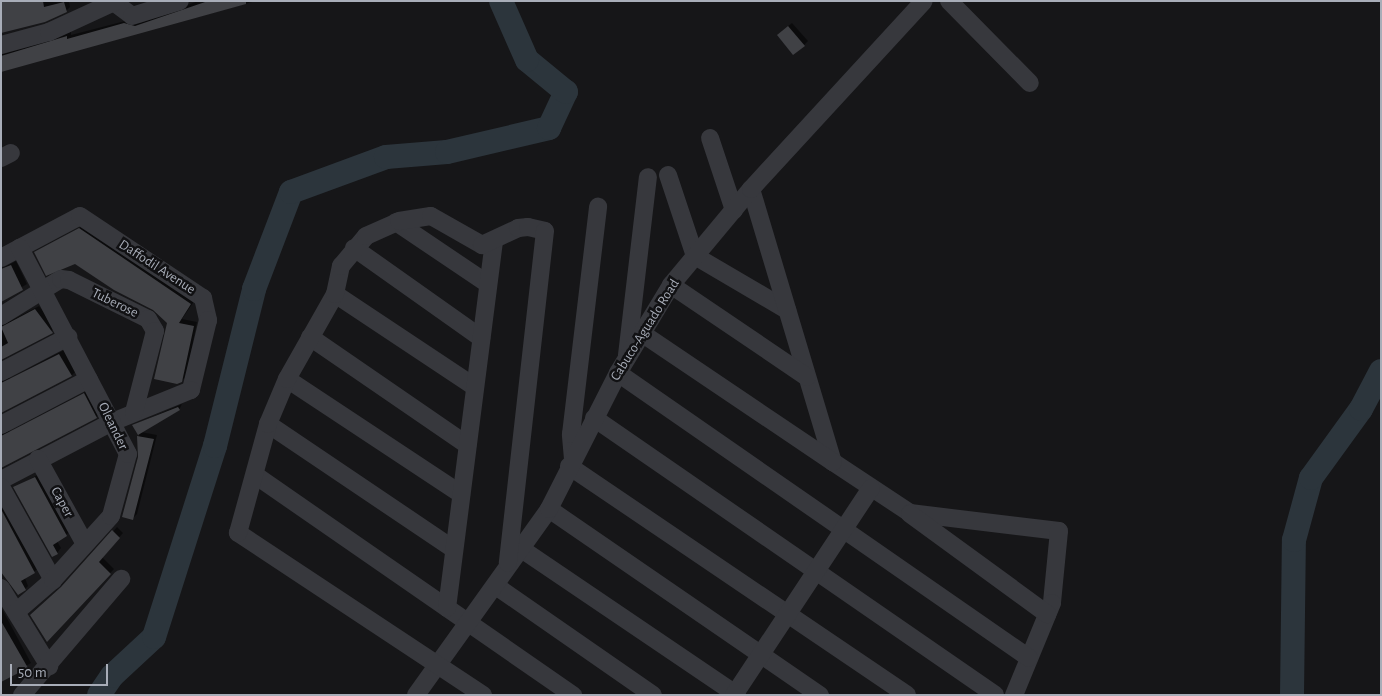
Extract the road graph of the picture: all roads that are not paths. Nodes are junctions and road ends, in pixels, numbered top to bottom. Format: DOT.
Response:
graph roads {
  1 [pos="180,1"];
  2 [pos="924,1"];
  3 [pos="950,1"];
  4 [pos="116,2"];
  5 [pos="1,45"];
  6 [pos="1030,83"];
  7 [pos="710,138"];
  8 [pos="668,175"];
  9 [pos="648,177"];
  10 [pos="751,189"];
  11 [pos="598,207"];
  12 [pos="734,210"];
  13 [pos="396,222"];
  14 [pos="494,241"];
  15 [pos="20,248"];
  16 [pos="354,248"];
  17 [pos="695,256"];
  18 [pos="1,258"];
  19 [pos="488,284"];
  20 [pos="671,285"];
  21 [pos="43,292"];
  22 [pos="335,294"];
  23 [pos="788,310"];
  24 [pos="1,316"];
  25 [pos="643,334"];
  26 [pos="68,337"];
  27 [pos="310,337"];
  28 [pos="481,338"];
  29 [pos="622,366"];
  30 [pos="1,372"];
  31 [pos="808,377"];
  32 [pos="89,379"];
  33 [pos="287,379"];
  34 [pos="475,386"];
  35 [pos="134,412"];
  36 [pos="594,418"];
  37 [pos="112,422"];
  38 [pos="268,424"];
  39 [pos="1,425"];
  40 [pos="467,445"];
  41 [pos="38,459"];
  42 [pos="833,462"];
  43 [pos="571,463"];
  44 [pos="255,475"];
  45 [pos="1,480"];
  46 [pos="1,487"];
  47 [pos="872,488"];
  48 [pos="461,494"];
  49 [pos="549,509"];
  50 [pos="910,514"];
  51 [pos="845,529"];
  52 [pos="85,544"];
  53 [pos="452,548"];
  54 [pos="520,548"];
  55 [pos="508,563"];
  56 [pos="818,570"];
  57 [pos="121,579"];
  58 [pos="53,580"];
  59 [pos="496,586"];
  60 [pos="1,588"];
  61 [pos="447,608"];
  62 [pos="16,612"];
  63 [pos="790,614"];
  64 [pos="1047,614"];
  65 [pos="466,622"];
  66 [pos="762,654"];
  67 [pos="1029,658"];
  68 [pos="438,664"];
  69 [pos="49,666"];
  70 [pos="735,694"];
  71 [pos="22,695"];
  72 [pos="416,695"];
  73 [pos="483,695"];
  74 [pos="573,695"];
  75 [pos="653,695"];
  76 [pos="820,695"];
  77 [pos="907,695"];
  78 [pos="995,695"];
  79 [pos="1014,695"];
  1 -- 4 [label="street"];
  2 -- 10 [label="street, Cabuco-Aguado Road"];
  3 -- 6 [label="street"];
  4 -- 5 [label="street"];
  7 -- 12 [label="street"];
  8 -- 17 [label="street"];
  9 -- 29 [label="street"];
  10 -- 12 [label="street, Cabuco-Aguado Road"];
  10 -- 23 [label="street"];
  11 -- 43 [label="street"];
  12 -- 17 [label="street, Cabuco-Aguado Road"];
  13 -- 14 [label="street"];
  13 -- 16 [label="street"];
  13 -- 19 [label="street"];
  14 -- 19 [label="street"];
  14 -- 55 [label="street"];
  15 -- 18 [label="street, Daffodil Avenue"];
  15 -- 21 [label="street, Oleander"];
  15 -- 35 [label="street, Daffodil Avenue"];
  16 -- 22 [label="street"];
  16 -- 28 [label="street"];
  17 -- 20 [label="street, Cabuco-Aguado Road"];
  17 -- 23 [label="street"];
  19 -- 28 [label="street"];
  20 -- 25 [label="street, Cabuco-Aguado Road"];
  20 -- 31 [label="street"];
  21 -- 24 [label="street, Tuberose"];
  21 -- 26 [label="street, Oleander"];
  21 -- 35 [label="street, Tuberose"];
  22 -- 27 [label="street"];
  22 -- 34 [label="street"];
  23 -- 31 [label="street"];
  25 -- 29 [label="street, Cabuco-Aguado Road"];
  25 -- 42 [label="street"];
  26 -- 30 [label="street"];
  26 -- 32 [label="street, Oleander"];
  27 -- 33 [label="street"];
  27 -- 40 [label="street"];
  28 -- 34 [label="street"];
  29 -- 36 [label="street, Cabuco-Aguado Road"];
  29 -- 51 [label="street"];
  31 -- 42 [label="street"];
  32 -- 37 [label="street, Oleander"];
  32 -- 39 [label="street"];
  33 -- 38 [label="street"];
  33 -- 48 [label="street"];
  34 -- 40 [label="street"];
  35 -- 37 [label="street"];
  36 -- 43 [label="street, Cabuco-Aguado Road"];
  36 -- 56 [label="street"];
  37 -- 41 [label="street"];
  37 -- 52 [label="street, Oleander"];
  38 -- 44 [label="street"];
  38 -- 53 [label="street"];
  40 -- 48 [label="street"];
  41 -- 45 [label="street"];
  41 -- 52 [label="street, Caper"];
  42 -- 47 [label="street"];
  43 -- 49 [label="street, Cabuco-Aguado Road"];
  43 -- 63 [label="street"];
  44 -- 61 [label="street"];
  44 -- 68 [label="street"];
  46 -- 58 [label="street"];
  47 -- 50 [label="street"];
  47 -- 51 [label="street"];
  48 -- 53 [label="street"];
  49 -- 54 [label="street, Cabuco-Aguado Road"];
  49 -- 66 [label="street"];
  50 -- 64 [label="street"];
  50 -- 64 [label="street"];
  51 -- 56 [label="street"];
  51 -- 67 [label="street"];
  52 -- 58 [label="street, Oleander"];
  53 -- 61 [label="street"];
  54 -- 55 [label="street, Cabuco-Aguado Road"];
  54 -- 70 [label="street"];
  55 -- 59 [label="street, Cabuco-Aguado Road"];
  56 -- 63 [label="street"];
  56 -- 78 [label="street"];
  57 -- 69 [label="street"];
  58 -- 62 [label="street, Oleander"];
  59 -- 65 [label="street, Cabuco-Aguado Road"];
  59 -- 75 [label="street"];
  60 -- 62 [label="street"];
  61 -- 65 [label="street"];
  62 -- 69 [label="street"];
  63 -- 66 [label="street"];
  63 -- 77 [label="street"];
  64 -- 67 [label="street"];
  65 -- 68 [label="street, Cabuco-Aguado Road"];
  65 -- 74 [label="street"];
  66 -- 70 [label="street"];
  66 -- 76 [label="street"];
  67 -- 79 [label="street"];
  68 -- 72 [label="street, Cabuco-Aguado Road"];
  68 -- 73 [label="street"];
  69 -- 71 [label="street"];
}
